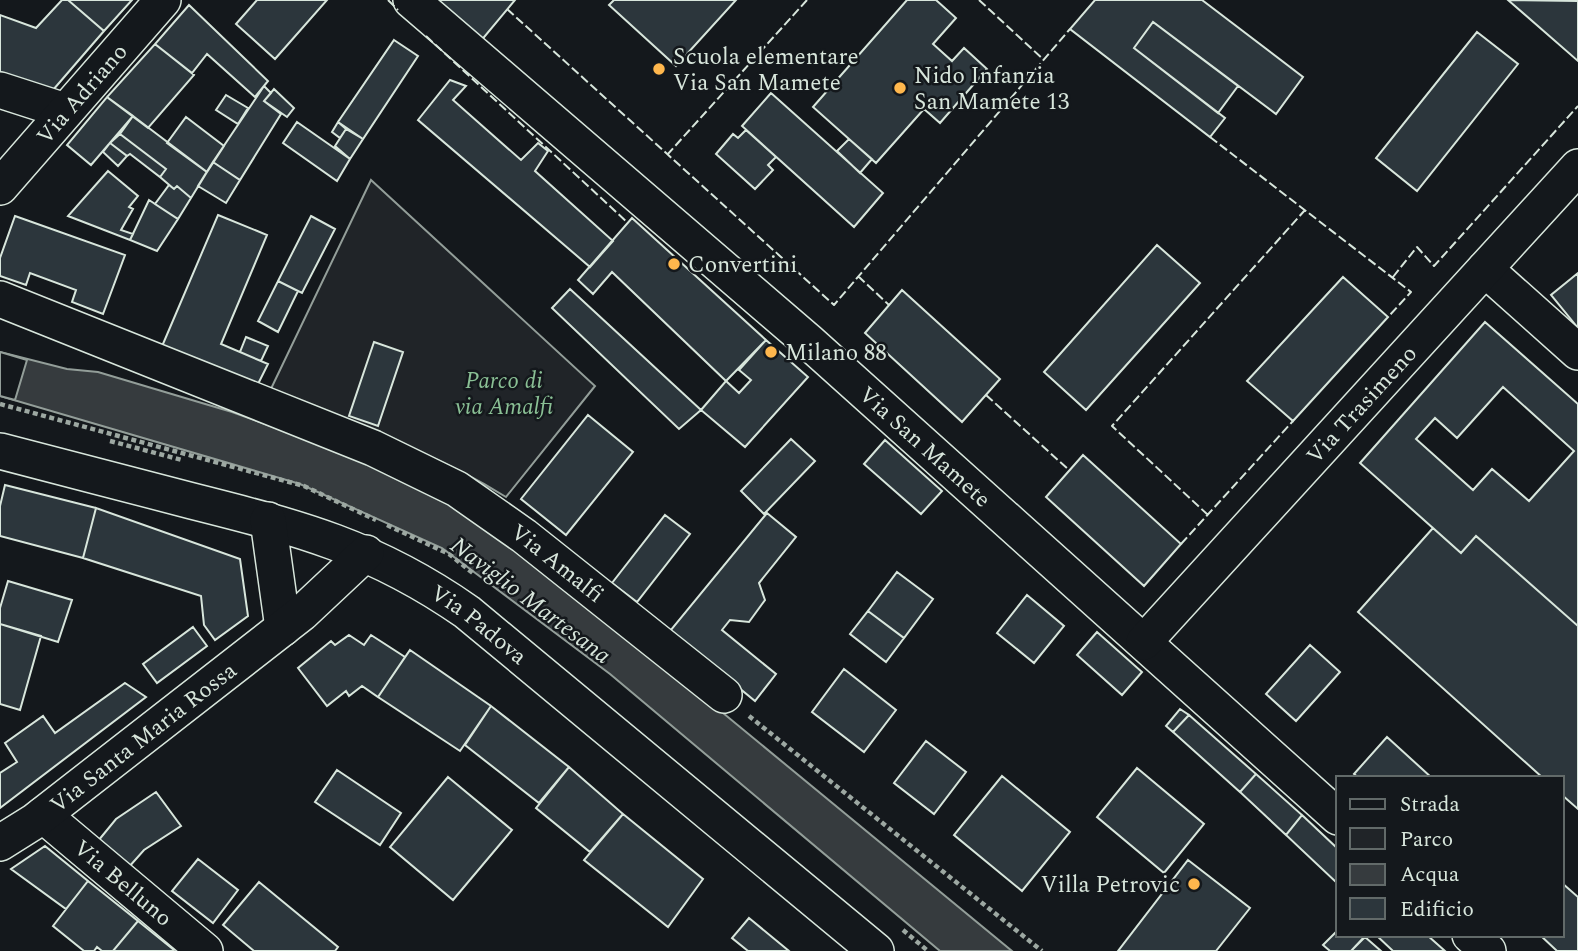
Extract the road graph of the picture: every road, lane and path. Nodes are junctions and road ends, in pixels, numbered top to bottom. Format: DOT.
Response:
graph roads {
  1 [pos="163,0"];
  2 [pos="411,0"];
  3 [pos="0,90"];
  4 [pos="65,111"];
  5 [pos="1578,167"];
  6 [pos="0,187"];
  7 [pos="1485,269"];
  8 [pos="0,299"];
  9 [pos="1578,352"];
  10 [pos="110,441"];
  11 [pos="0,451"];
  12 [pos="182,460"];
  13 [pos="268,520"];
  14 [pos="366,553"];
  15 [pos="283,628"];
  16 [pos="1144,642"];
  17 [pos="724,695"];
  18 [pos="43,815"];
  19 [pos="1336,815"];
  20 [pos="0,843"];
  21 [pos="1472,937"];
  22 [pos="205,951"];
  23 [pos="876,951"];
  24 [pos="1042,951"];
  25 [pos="1488,951"];
  1 -- 4 [label="street, Via Adriano"];
  2 -- 16 [label="street, Via San Mamete"];
  3 -- 4 [label="street"];
  4 -- 6 [label="street, Via Adriano"];
  5 -- 7 [label="street, Via Trasimeno"];
  7 -- 9 [label="street"];
  7 -- 16 [label="street, Via Trasimeno"];
  8 -- 17 [label="street, Via Amalfi"];
  10 -- 12 [label="path"];
  11 -- 13 [label="street, Via Padova"];
  13 -- 14 [label="street, Via Padova"];
  13 -- 15 [label="street"];
  14 -- 15 [label="street, Via Santa Maria Rossa"];
  14 -- 23 [label="street, Via Padova"];
  15 -- 18 [label="street, Via Santa Maria Rossa"];
  16 -- 19 [label="street, Via San Mamete"];
  17 -- 24 [label="path"];
  18 -- 20 [label="street, Via Santa Maria Rossa"];
  18 -- 22 [label="street, Via Belluno"];
  21 -- 25 [label="street"];
}
